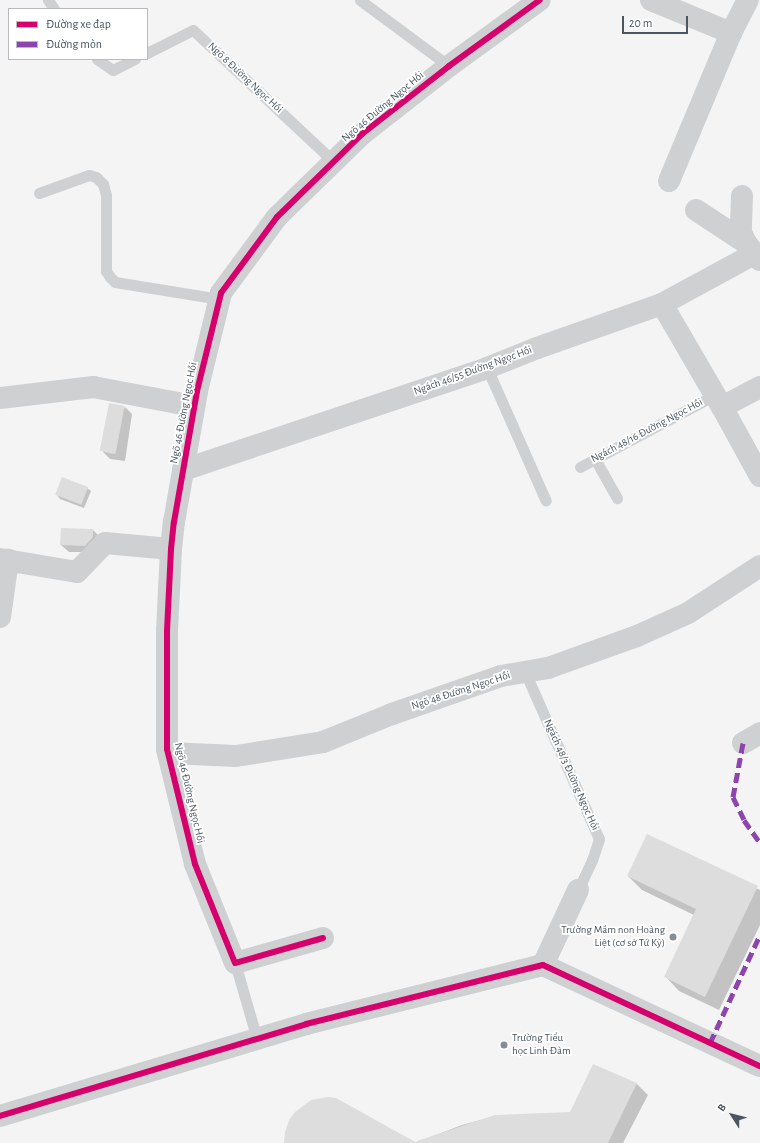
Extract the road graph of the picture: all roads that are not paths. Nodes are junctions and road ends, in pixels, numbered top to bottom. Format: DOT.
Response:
graph roads {
  1 [pos="360,0"];
  2 [pos="540,0"];
  3 [pos="651,0"];
  4 [pos="748,0"];
  5 [pos="731,33"];
  6 [pos="148,52"];
  7 [pos="98,60"];
  8 [pos="133,60"];
  9 [pos="449,66"];
  10 [pos="334,162"];
  11 [pos="669,181"];
  12 [pos="39,193"];
  13 [pos="742,196"];
  14 [pos="696,210"];
  15 [pos="750,247"];
  16 [pos="220,299"];
  17 [pos="662,304"];
  18 [pos="488,368"];
  19 [pos="760,387"];
  20 [pos="0,398"];
  21 [pos="718,401"];
  22 [pos="194,406"];
  23 [pos="595,459"];
  24 [pos="580,467"];
  25 [pos="183,470"];
  26 [pos="760,476"];
  27 [pos="617,498"];
  28 [pos="546,500"];
  29 [pos="171,549"];
  30 [pos="4,559"];
  31 [pos="760,566"];
  32 [pos="0,617"];
  33 [pos="525,672"];
  34 [pos="168,753"];
  35 [pos="578,890"];
  36 [pos="323,938"];
  37 [pos="235,963"];
  38 [pos="543,965"];
  39 [pos="257,1039"];
  40 [pos="760,1066"];
  41 [pos="0,1116"];
  1 -- 9 [label="lane"];
  2 -- 9 [label="street, Ngõ 46 Đường Ngọc Hồi"];
  3 -- 5 [label="street"];
  4 -- 5 [label="street"];
  5 -- 11 [label="street"];
  6 -- 10 [label="lane, Ngõ 8 Đường Ngọc Hồi"];
  7 -- 8 [label="lane"];
  9 -- 10 [label="street, Ngõ 46 Đường Ngọc Hồi"];
  10 -- 16 [label="street, Ngõ 46 Đường Ngọc Hồi"];
  12 -- 16 [label="lane"];
  13 -- 15 [label="street"];
  14 -- 15 [label="street"];
  15 -- 17 [label="street, Ngách 46/55 Đường Ngọc Hồi"];
  16 -- 22 [label="street, Ngõ 46 Đường Ngọc Hồi"];
  17 -- 18 [label="street, Ngách 46/55 Đường Ngọc Hồi"];
  17 -- 21 [label="street"];
  18 -- 25 [label="street, Ngách 46/55 Đường Ngọc Hồi"];
  18 -- 28 [label="lane"];
  19 -- 21 [label="street"];
  20 -- 22 [label="street"];
  21 -- 23 [label="lane, Ngách 48/16 Đường Ngọc Hồi"];
  21 -- 26 [label="street"];
  22 -- 25 [label="street, Ngõ 46 Đường Ngọc Hồi"];
  23 -- 24 [label="lane, Ngách 48/16 Đường Ngọc Hồi"];
  23 -- 27 [label="lane"];
  25 -- 29 [label="street, Ngõ 46 Đường Ngọc Hồi"];
  29 -- 30 [label="street"];
  29 -- 34 [label="street, Ngõ 46 Đường Ngọc Hồi"];
  30 -- 32 [label="street"];
  31 -- 33 [label="street, Ngõ 48 Đường Ngọc Hồi"];
  33 -- 34 [label="street, Ngõ 48 Đường Ngọc Hồi"];
  33 -- 35 [label="lane, Ngách 48/3 Đường Ngọc Hồi"];
  34 -- 37 [label="street, Ngõ 46 Đường Ngọc Hồi"];
  35 -- 38 [label="street, Ngách 48/3 Đường Ngọc Hồi"];
  36 -- 37 [label="street"];
  37 -- 39 [label="lane"];
  38 -- 39 [label="street"];
  38 -- 40 [label="street"];
  39 -- 41 [label="street"];
}
